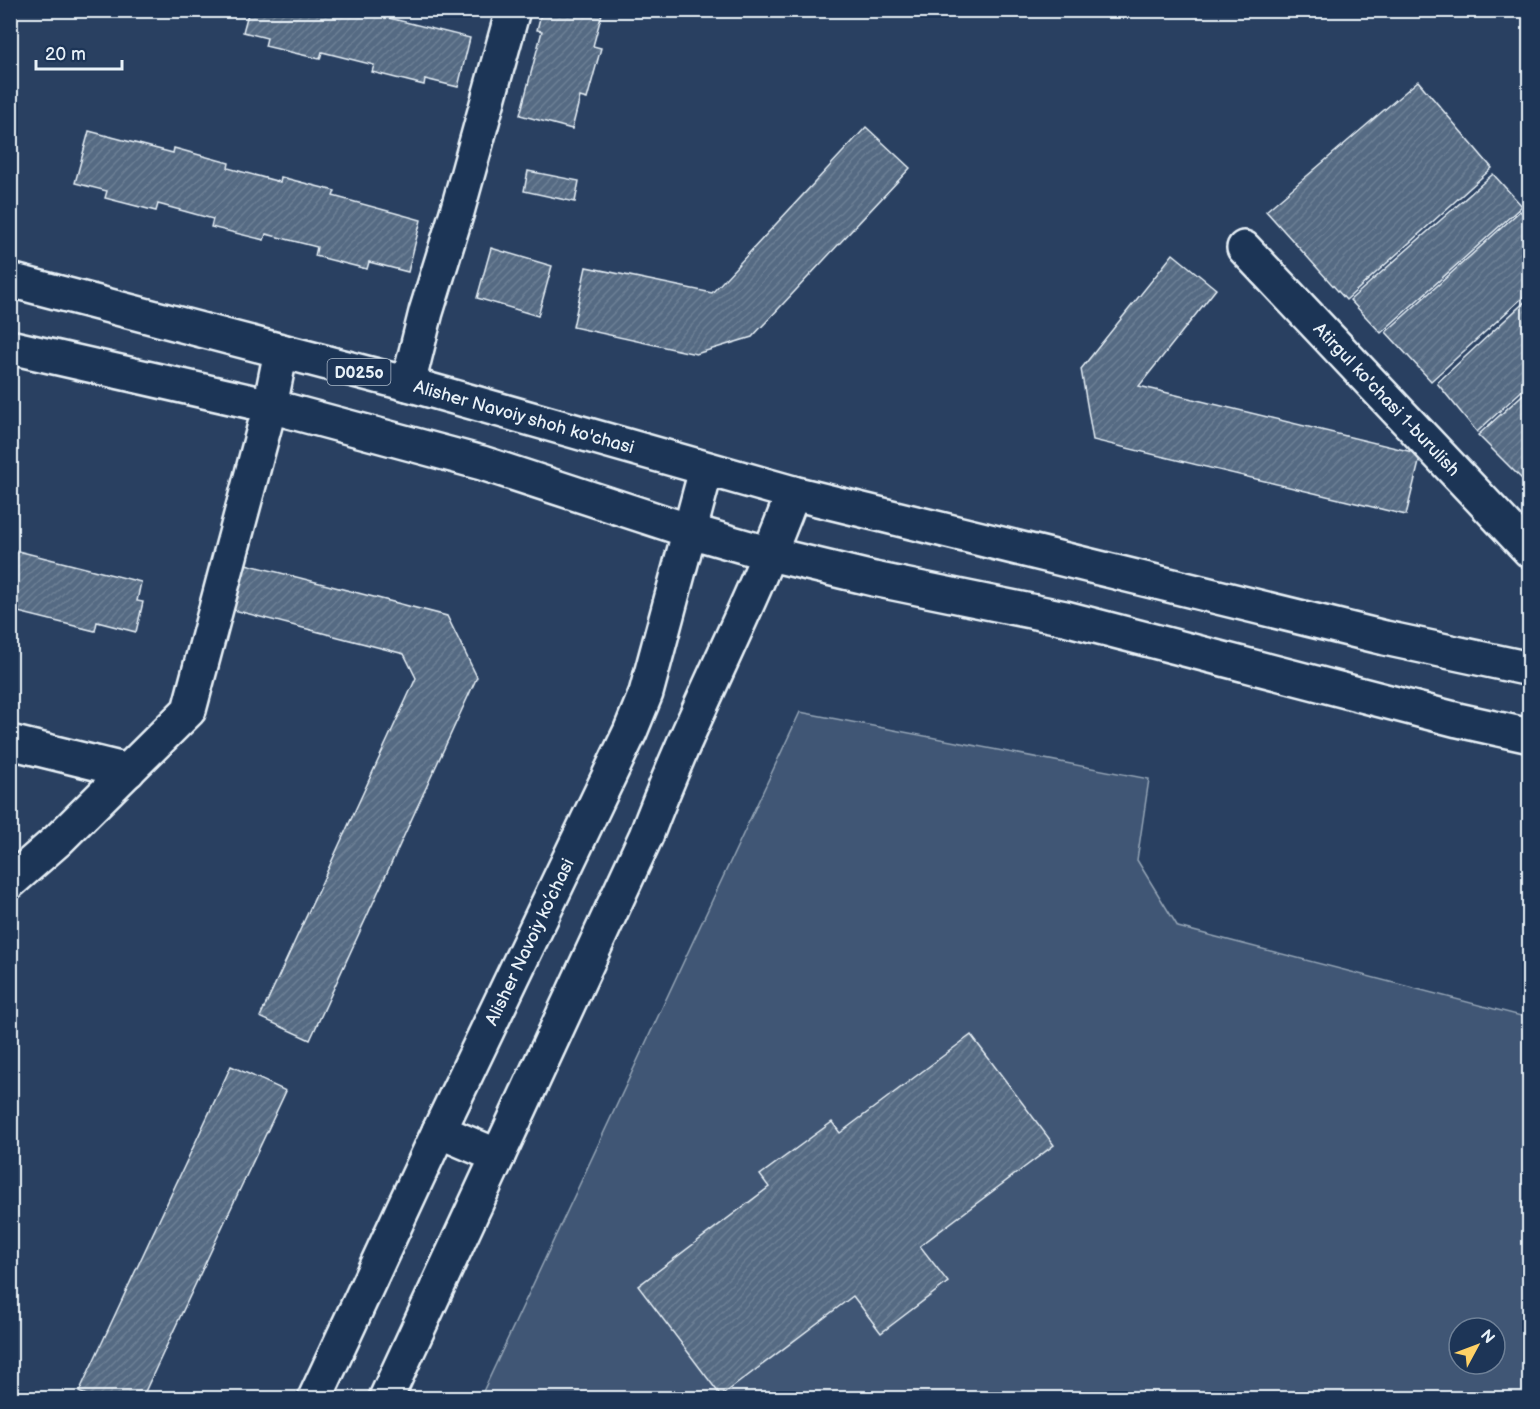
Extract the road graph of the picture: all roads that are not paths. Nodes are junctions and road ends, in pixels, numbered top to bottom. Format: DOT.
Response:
graph roads {
  1 [pos="513,10"];
  2 [pos="1244,248"];
  3 [pos="10,280"];
  4 [pos="10,347"];
  5 [pos="281,351"];
  6 [pos="408,384"];
  7 [pos="270,406"];
  8 [pos="706,470"];
  9 [pos="793,494"];
  10 [pos="690,531"];
  11 [pos="1530,551"];
  12 [pos="770,554"];
  13 [pos="1530,669"];
  14 [pos="1530,736"];
  15 [pos="10,742"];
  16 [pos="128,771"];
  17 [pos="10,882"];
  18 [pos="439,1131"];
  19 [pos="498,1156"];
  20 [pos="315,1398"];
  21 [pos="386,1398"];
  1 -- 6 [label="main road"];
  2 -- 11 [label="main road, Atirgul ko'chasi 1-burulish"];
  3 -- 5 [label="main road, Alisher Navoiy shoh ko'chasi / D025o"];
  4 -- 7 [label="main road"];
  5 -- 6 [label="main road, Alisher Navoiy shoh ko'chasi / D025o"];
  5 -- 7 [label="main road"];
  6 -- 8 [label="main road, Alisher Navoiy shoh ko'chasi / D025o"];
  7 -- 10 [label="main road"];
  7 -- 16 [label="main road"];
  8 -- 9 [label="main road, Alisher Navoiy shoh ko'chasi / D025o"];
  8 -- 10 [label="main road, Alisher Navoiy ko’chasi"];
  9 -- 12 [label="main road"];
  9 -- 13 [label="main road, Alisher Navoiy shoh ko'chasi"];
  10 -- 12 [label="main road"];
  10 -- 18 [label="main road, Alisher Navoiy ko’chasi"];
  12 -- 14 [label="main road"];
  12 -- 19 [label="main road"];
  15 -- 16 [label="main road"];
  16 -- 17 [label="main road"];
  18 -- 19 [label="main road"];
  18 -- 20 [label="main road, Alisher Navoiy ko’chasi"];
  19 -- 21 [label="main road"];
}
